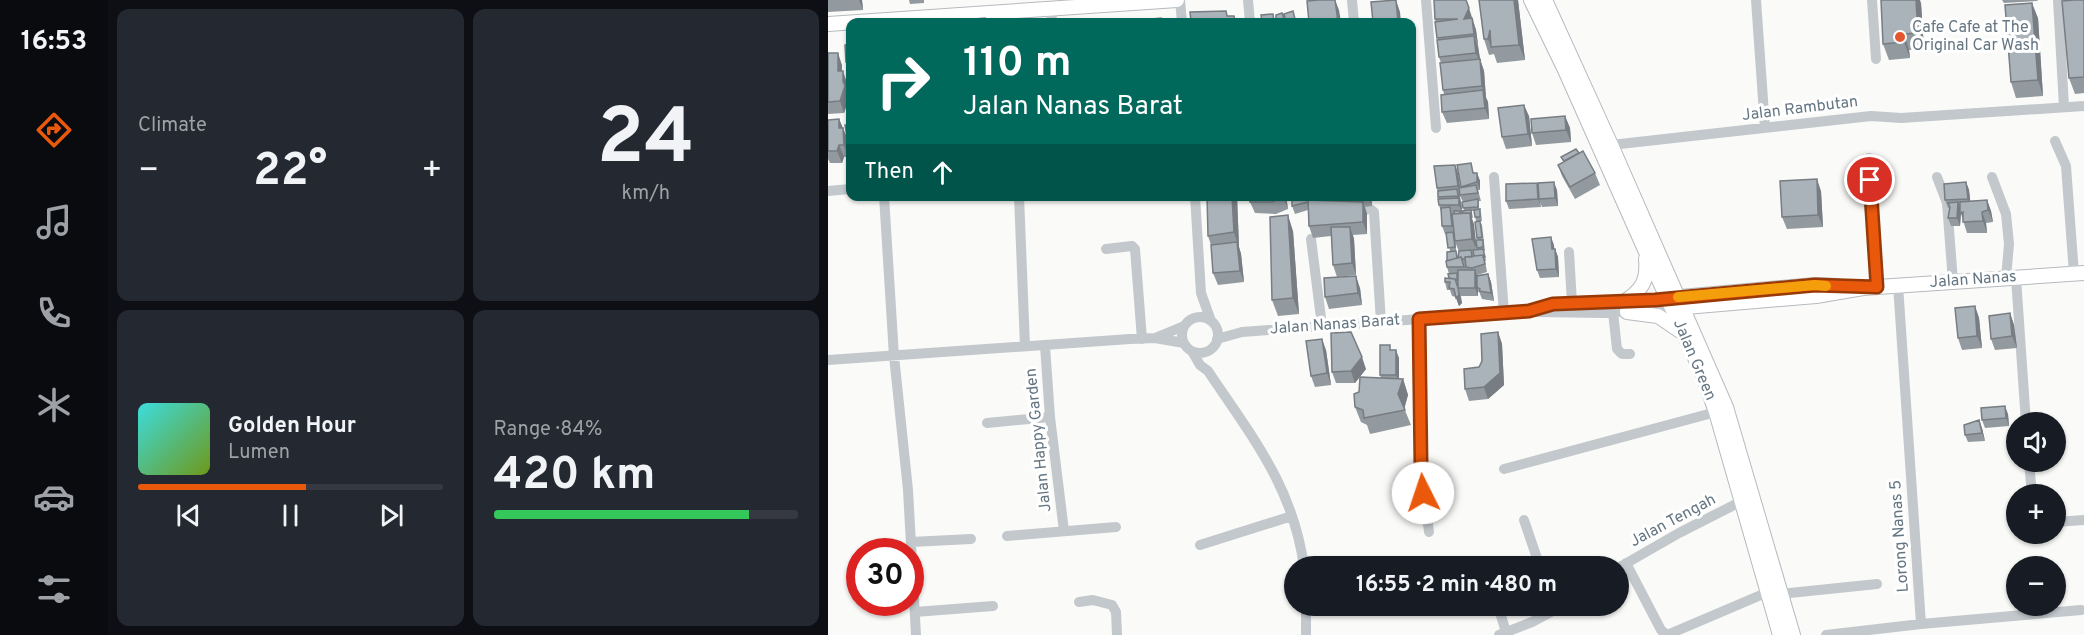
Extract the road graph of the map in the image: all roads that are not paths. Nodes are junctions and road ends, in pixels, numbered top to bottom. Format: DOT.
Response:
graph roads {
  1 [pos="1176,0"];
  2 [pos="1248,0"];
  3 [pos="1352,0"];
  4 [pos="1426,0"];
  5 [pos="1531,0"];
  6 [pos="1545,0"];
  7 [pos="1756,0"];
  8 [pos="1872,0"];
  9 [pos="2058,0"];
  10 [pos="1052,16"];
  11 [pos="996,18"];
  12 [pos="1181,18"];
  13 [pos="1250,18"];
  14 [pos="1354,18"];
  15 [pos="846,23"];
  16 [pos="828,24"];
  17 [pos="1876,59"];
  18 [pos="2084,106"];
  19 [pos="2064,107"];
  20 [pos="1436,128"];
  21 [pos="1765,128"];
  22 [pos="2055,141"];
  23 [pos="1611,145"];
  24 [pos="1869,158"];
  25 [pos="1494,177"];
  26 [pos="1937,177"];
  27 [pos="1992,177"];
  28 [pos="846,189"];
  29 [pos="828,191"];
  30 [pos="884,201"];
  31 [pos="1019,201"];
  32 [pos="1195,201"];
  33 [pos="1341,212"];
  34 [pos="1311,239"];
  35 [pos="1106,249"];
  36 [pos="1569,252"];
  37 [pos="1646,252"];
  38 [pos="2079,274"];
  39 [pos="2011,278"];
  40 [pos="1953,282"];
  41 [pos="1898,285"];
  42 [pos="1877,287"];
  43 [pos="1201,292"];
  44 [pos="1572,303"];
  45 [pos="1675,303"];
  46 [pos="1621,308"];
  47 [pos="1529,311"];
  48 [pos="1504,313"];
  49 [pos="1419,319"];
  50 [pos="1212,322"];
  51 [pos="1381,322"];
  52 [pos="1187,323"];
  53 [pos="1322,326"];
  54 [pos="1242,332"];
  55 [pos="1684,334"];
  56 [pos="1155,338"];
  57 [pos="1142,339"];
  58 [pos="1217,339"];
  59 [pos="1025,346"];
  60 [pos="1045,346"];
  61 [pos="1188,347"];
  62 [pos="1208,351"];
  63 [pos="1630,354"];
  64 [pos="894,356"];
  65 [pos="828,360"];
  66 [pos="1208,371"];
  67 [pos="1716,412"];
  68 [pos="2025,412"];
  69 [pos="1050,417"];
  70 [pos="987,423"];
  71 [pos="1503,469"];
  72 [pos="1742,501"];
  73 [pos="1293,516"];
  74 [pos="1524,520"];
  75 [pos="2084,520"];
  76 [pos="2066,521"];
  77 [pos="1116,527"];
  78 [pos="1064,531"];
  79 [pos="1429,532"];
  80 [pos="1007,536"];
  81 [pos="911,538"];
  82 [pos="971,539"];
  83 [pos="924,541"];
  84 [pos="1200,545"];
  85 [pos="1302,556"];
  86 [pos="1536,556"];
  87 [pos="1629,561"];
  88 [pos="1629,577"];
  89 [pos="1877,584"];
  90 [pos="1774,593"];
  91 [pos="1079,602"];
  92 [pos="993,606"];
  93 [pos="2081,610"];
  94 [pos="924,611"];
  95 [pos="915,616"];
  96 [pos="1306,616"];
  97 [pos="1499,616"];
  98 [pos="1538,616"];
  99 [pos="1921,624"];
  100 [pos="1502,633"];
  101 [pos="916,635"];
  102 [pos="1117,635"];
  103 [pos="1306,635"];
  104 [pos="1780,635"];
  105 [pos="1793,635"];
  106 [pos="1826,635"];
  1 -- 10 [label="main road"];
  1 -- 12 [label="street"];
  2 -- 13 [label="street"];
  3 -- 14 [label="street"];
  4 -- 20 [label="street"];
  5 -- 37 [label="main road, Jalan Green"];
  6 -- 23 [label="main road, Jalan Green"];
  7 -- 21 [label="street"];
  8 -- 17 [label="street"];
  9 -- 19 [label="street"];
  10 -- 11 [label="main road"];
  15 -- 16 [label="main road"];
  18 -- 19 [label="street, Jalan Rambutan"];
  19 -- 21 [label="street, Jalan Rambutan"];
  21 -- 23 [label="street, Jalan Rambutan"];
  22 -- 38 [label="street"];
  23 -- 45 [label="main road, Jalan Green"];
  24 -- 42 [label="street"];
  25 -- 48 [label="street"];
  26 -- 40 [label="street"];
  27 -- 39 [label="street"];
  28 -- 29 [label="street"];
  30 -- 64 [label="street"];
  31 -- 59 [label="street"];
  32 -- 43 [label="street"];
  33 -- 51 [label="street"];
  34 -- 53 [label="street"];
  35 -- 57 [label="street"];
  36 -- 44 [label="street"];
  37 -- 45 [label="main road, Jalan Green"];
  37 -- 46 [label="main road"];
  38 -- 39 [label="main road, Jalan Nanas"];
  39 -- 40 [label="main road, Jalan Nanas"];
  39 -- 68 [label="street"];
  40 -- 41 [label="main road, Jalan Nanas"];
  41 -- 42 [label="main road, Jalan Nanas"];
  41 -- 99 [label="street, Lorong Nanas 5"];
  42 -- 45 [label="main road, Jalan Nanas"];
  43 -- 50 [label="street"];
  43 -- 52 [label="street"];
  44 -- 46 [label="street, Jalan Nanas Barat"];
  44 -- 47 [label="street, Jalan Nanas Barat"];
  45 -- 46 [label="street"];
  45 -- 55 [label="main road, Jalan Green"];
  45 -- 90 [label="main road, Jalan Green"];
  46 -- 47 [label="street"];
  46 -- 55 [label="main road"];
  46 -- 63 [label="street"];
  47 -- 48 [label="street, Jalan Nanas Barat"];
  48 -- 49 [label="street, Jalan Nanas Barat"];
  49 -- 51 [label="street, Jalan Nanas Barat"];
  49 -- 79 [label="street"];
  50 -- 52 [label="street"];
  50 -- 54 [label="street, Jalan Nanas Barat"];
  50 -- 58 [label="street"];
  51 -- 53 [label="street, Jalan Nanas Barat"];
  52 -- 56 [label="street"];
  52 -- 61 [label="street"];
  53 -- 54 [label="street, Jalan Nanas Barat"];
  54 -- 58 [label="street, Jalan Nanas Barat"];
  55 -- 67 [label="main road, Jalan Green"];
  56 -- 57 [label="street"];
  56 -- 61 [label="street"];
  57 -- 60 [label="street"];
  58 -- 62 [label="street"];
  59 -- 60 [label="street"];
  59 -- 64 [label="street"];
  60 -- 69 [label="street, Jalan Happy Garden"];
  61 -- 62 [label="street"];
  61 -- 66 [label="street"];
  62 -- 66 [label="street"];
  64 -- 65 [label="street"];
  64 -- 81 [label="street"];
  66 -- 73 [label="street"];
  67 -- 71 [label="street"];
  67 -- 72 [label="main road, Jalan Green"];
  69 -- 70 [label="street"];
  69 -- 78 [label="street, Jalan Happy Garden"];
  72 -- 87 [label="street, Jalan Tengah"];
  72 -- 90 [label="main road, Jalan Green"];
  73 -- 84 [label="street"];
  73 -- 85 [label="street"];
  74 -- 86 [label="street"];
  75 -- 76 [label="street"];
  77 -- 78 [label="street, Jalan Happy Garden"];
  78 -- 80 [label="street, Jalan Happy Garden"];
  82 -- 83 [label="street"];
  88 -- 90 [label="street"];
  89 -- 90 [label="street"];
  90 -- 104 [label="main road, Jalan Green"];
  90 -- 105 [label="main road, Jalan Green"];
  91 -- 102 [label="street"];
  92 -- 94 [label="street"];
  93 -- 99 [label="street"];
  95 -- 101 [label="street"];
  96 -- 103 [label="street"];
  97 -- 100 [label="street"];
  98 -- 100 [label="street"];
  99 -- 106 [label="street"];
}
